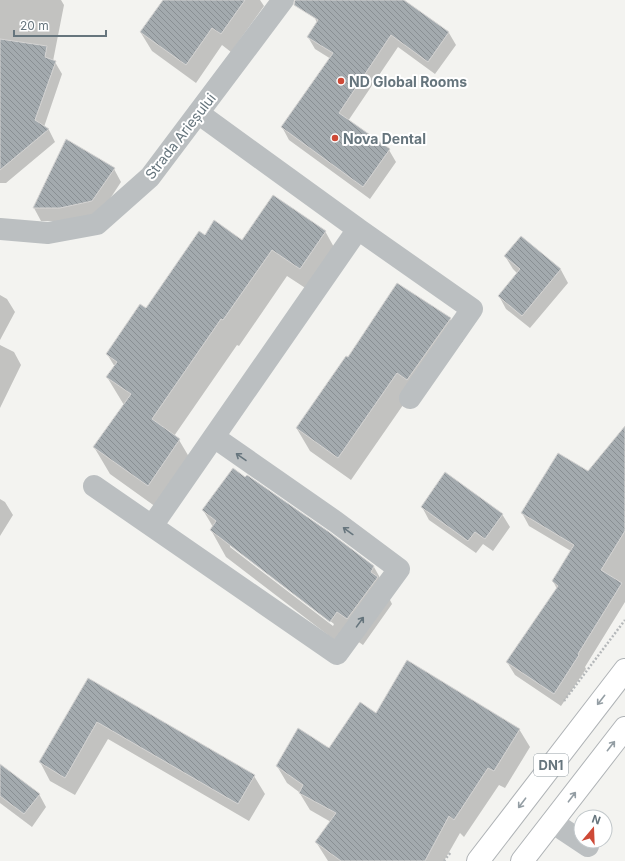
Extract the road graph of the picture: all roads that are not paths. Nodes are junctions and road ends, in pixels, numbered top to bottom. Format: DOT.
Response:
graph roads {
  1 [pos="283,0"];
  2 [pos="198,113"];
  3 [pos="0,229"];
  4 [pos="358,229"];
  5 [pos="410,398"];
  6 [pos="214,437"];
  7 [pos="94,486"];
  8 [pos="152,526"];
  9 [pos="625,670"];
  10 [pos="625,728"];
  11 [pos="552,822"];
  12 [pos="573,836"];
  13 [pos="478,861"];
  14 [pos="522,861"];
  1 -- 2 [label="street, Strada Arieșului"];
  2 -- 3 [label="street, Strada Arieșului"];
  2 -- 4 [label="street"];
  4 -- 5 [label="street"];
  4 -- 6 [label="street"];
  6 -- 8 [label="street"];
  8 -- 6 [label="street, one-way"];
  7 -- 8 [label="street"];
  9 -- 13 [label="main road, DN1, one-way"];
  11 -- 10 [label="main road, DN1, one-way"];
  11 -- 12 [label="street"];
  11 -- 14 [label="main road, DN1"];
}
